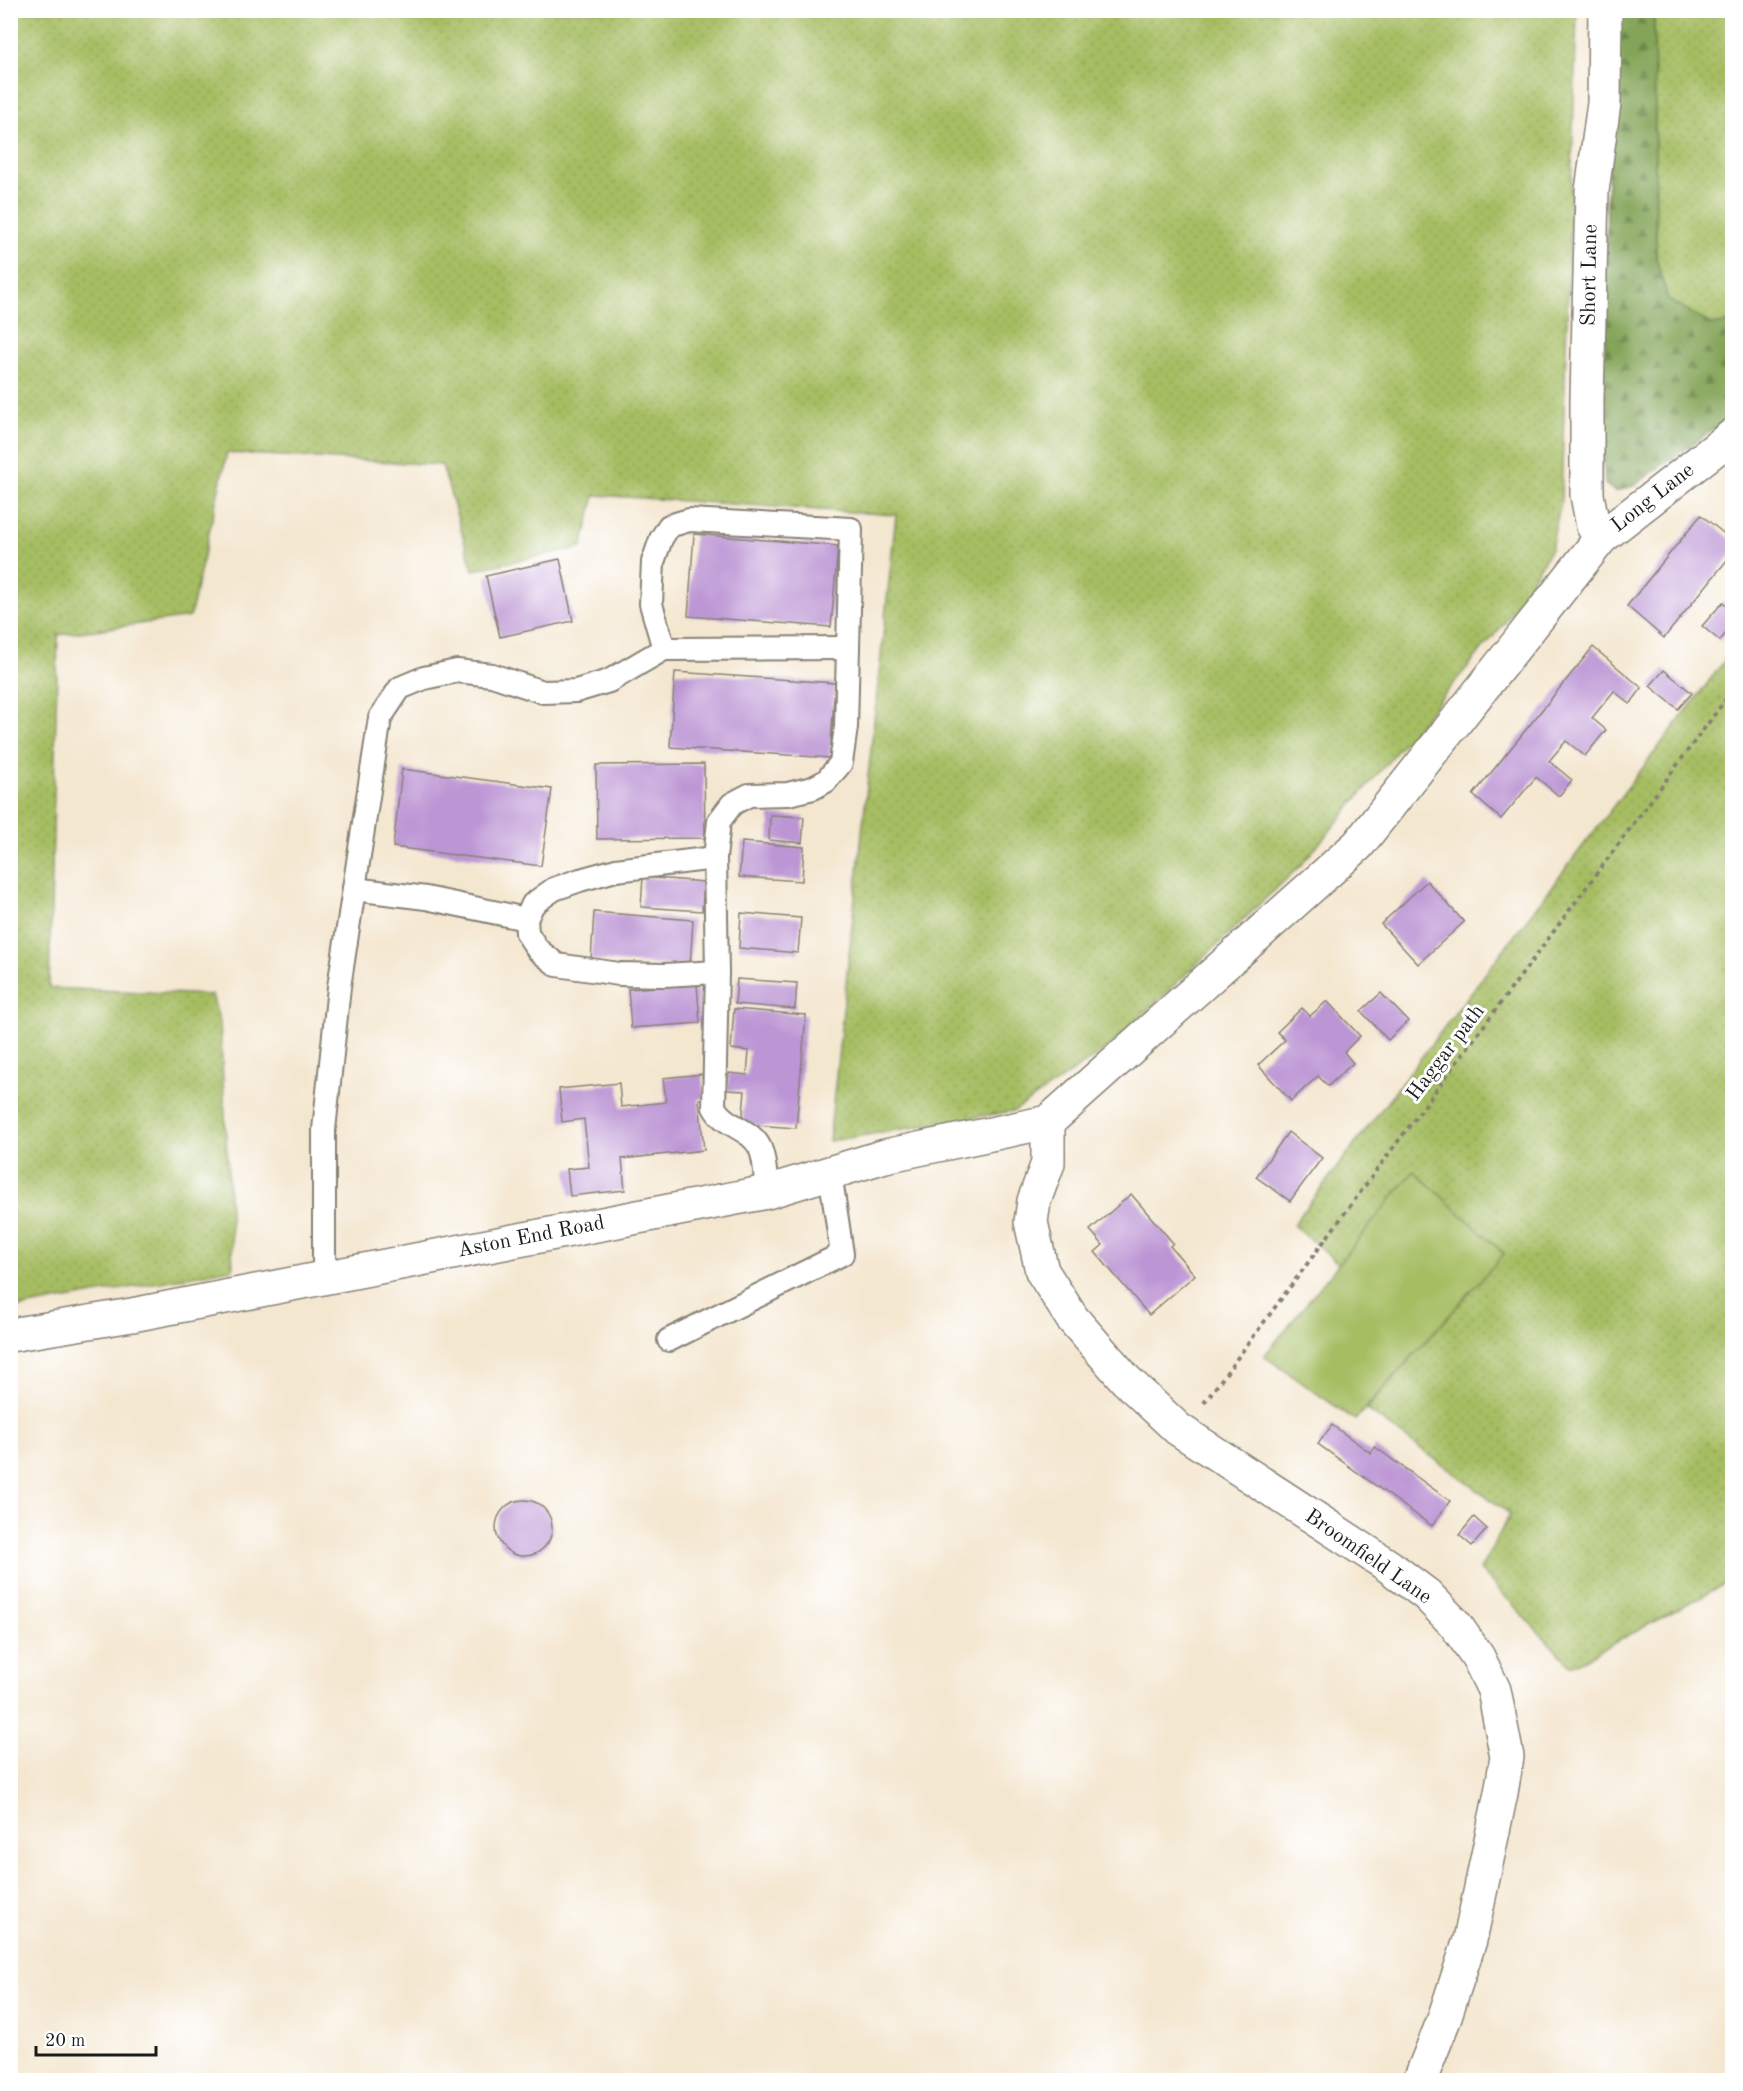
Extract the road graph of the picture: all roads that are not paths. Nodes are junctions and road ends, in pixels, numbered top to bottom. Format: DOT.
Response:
graph roads {
  1 [pos="1605,10"];
  2 [pos="1732,435"];
  3 [pos="1601,538"];
  4 [pos="848,648"];
  5 [pos="664,649"];
  6 [pos="715,858"];
  7 [pos="354,890"];
  8 [pos="526,919"];
  9 [pos="717,972"];
  10 [pos="1048,1122"];
  11 [pos="830,1172"];
  12 [pos="767,1192"];
  13 [pos="324,1277"];
  14 [pos="10,1335"];
  15 [pos="669,1340"];
  16 [pos="1420,2080"];
  1 -- 3 [label="street, Short Lane"];
  2 -- 3 [label="street, Long Lane"];
  3 -- 10 [label="street, Long Lane"];
  4 -- 5 [label="lane"];
  4 -- 5 [label="lane"];
  4 -- 6 [label="lane"];
  5 -- 7 [label="lane"];
  6 -- 8 [label="lane"];
  6 -- 9 [label="lane"];
  7 -- 8 [label="lane"];
  7 -- 13 [label="lane"];
  8 -- 9 [label="lane"];
  9 -- 12 [label="lane"];
  10 -- 11 [label="street, Aston End Road"];
  10 -- 16 [label="street, Broomfield Lane"];
  11 -- 12 [label="street, Aston End Road"];
  11 -- 15 [label="lane"];
  12 -- 13 [label="street, Aston End Road"];
  13 -- 14 [label="street, Aston End Road"];
}
